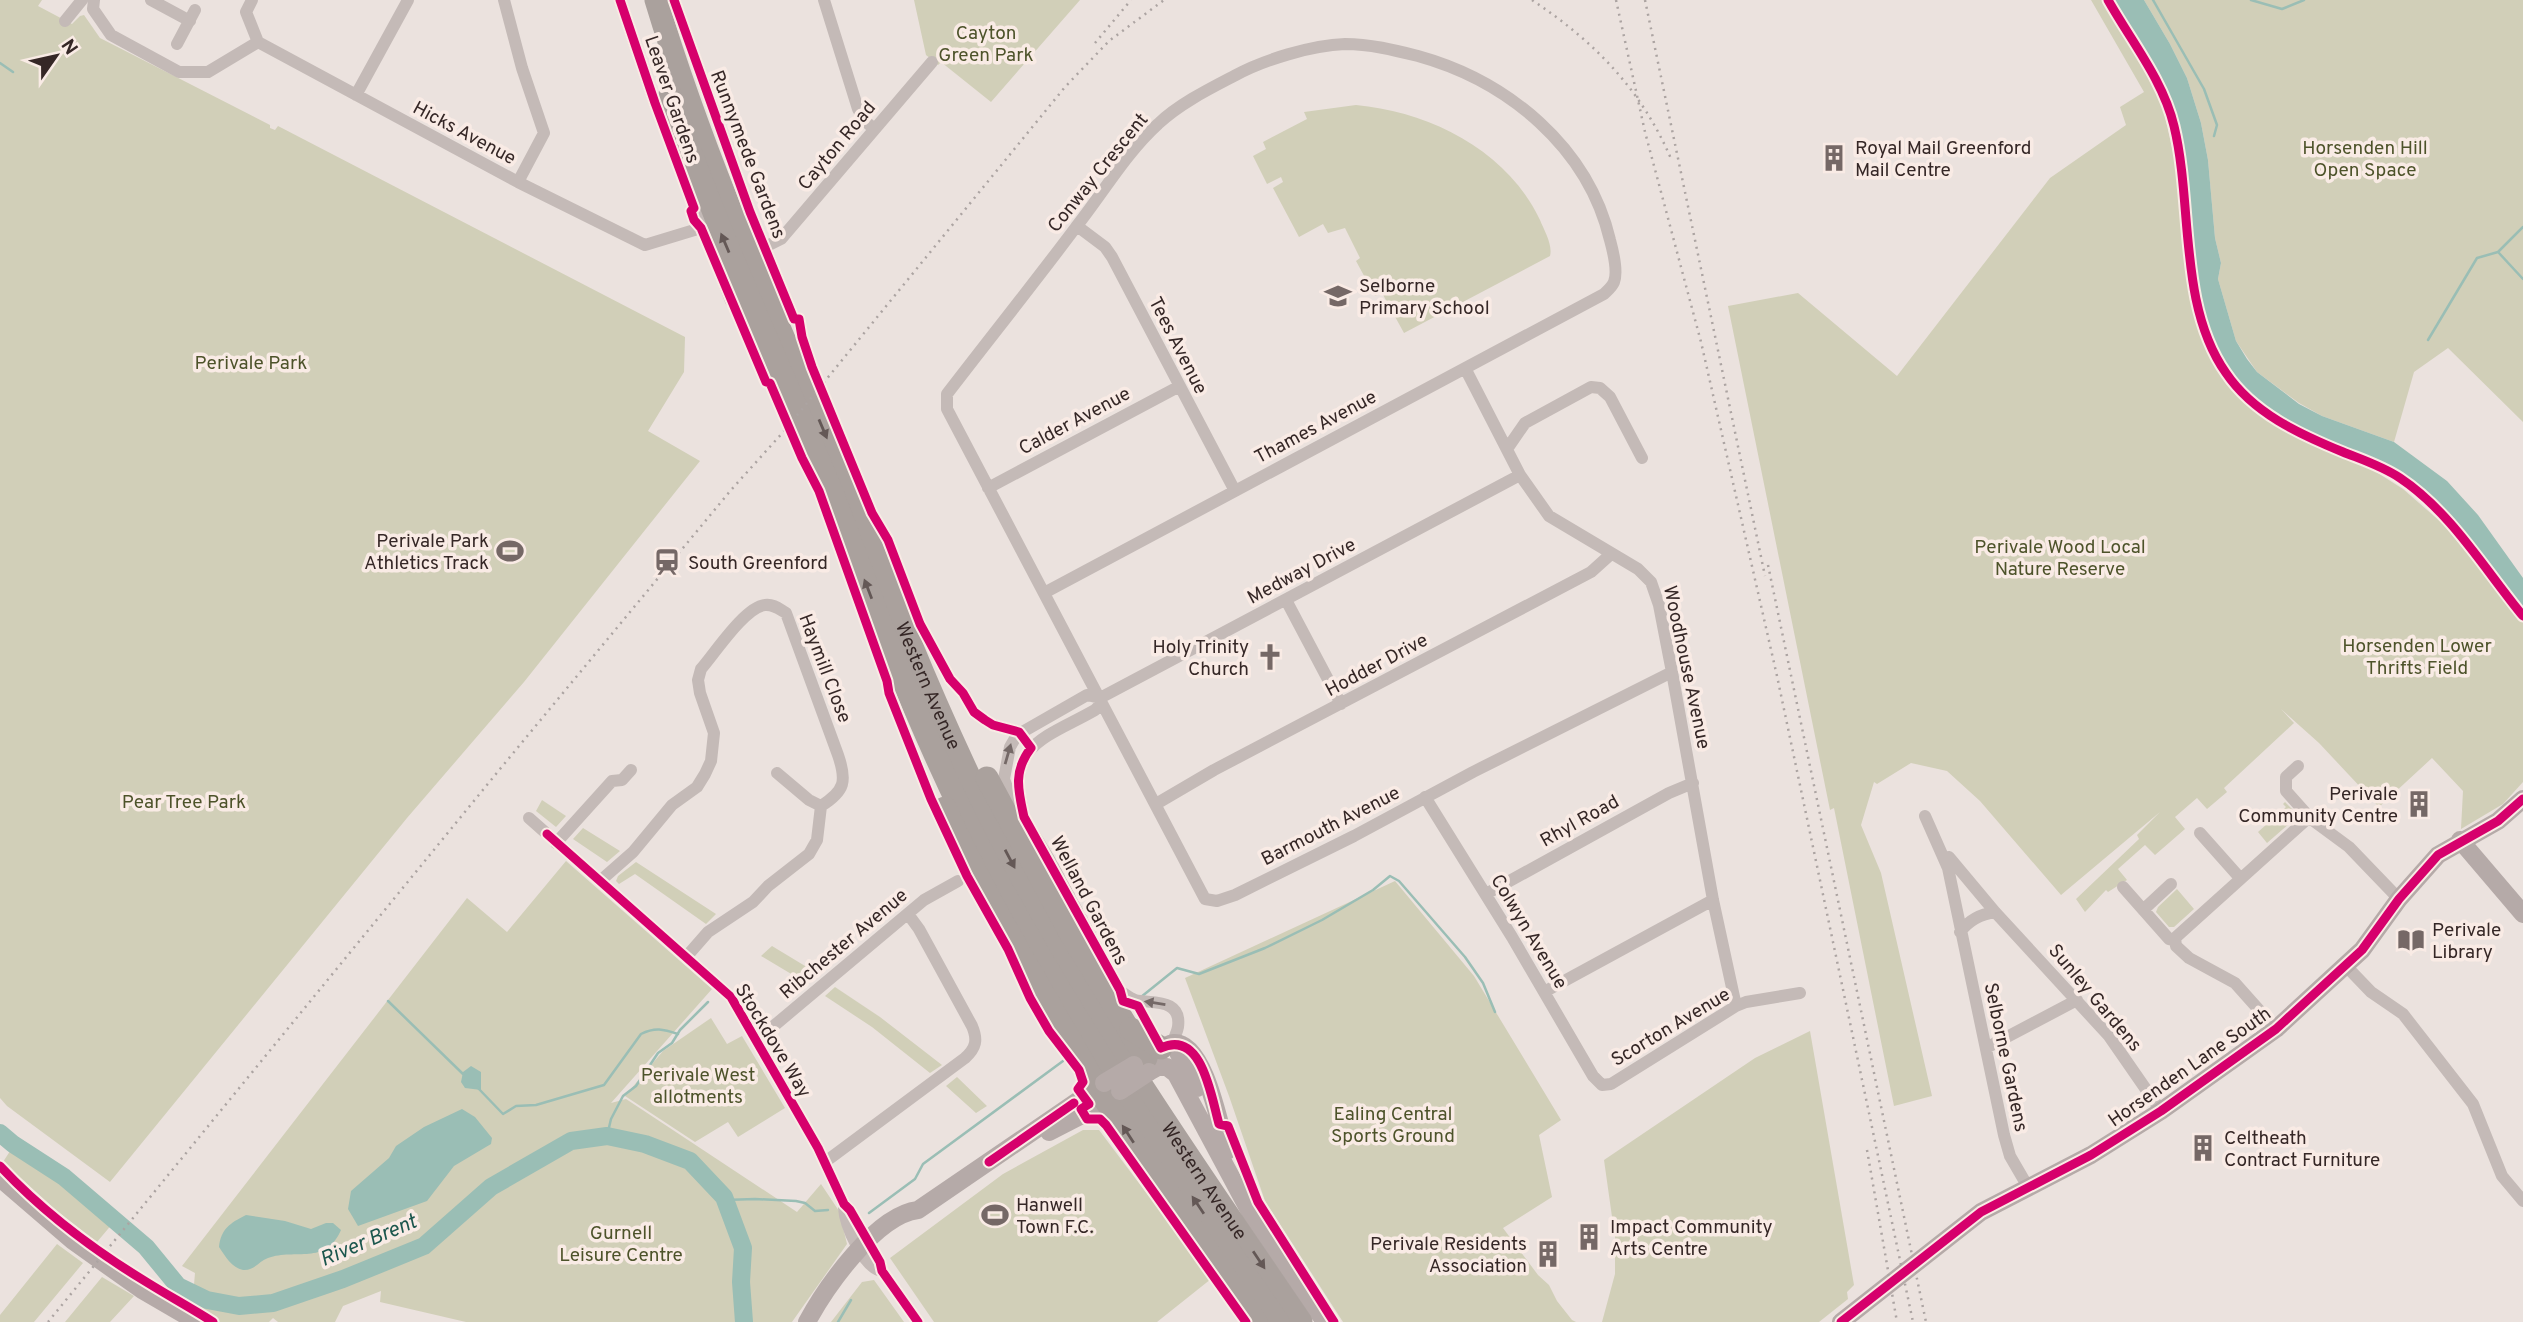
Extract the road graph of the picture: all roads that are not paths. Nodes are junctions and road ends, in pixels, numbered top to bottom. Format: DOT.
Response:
graph roads {
  1 [pos="82,0"];
  2 [pos="94,0"];
  3 [pos="150,0"];
  4 [pos="252,0"];
  5 [pos="408,0"];
  6 [pos="504,0"];
  7 [pos="620,0"];
  8 [pos="639,0"];
  9 [pos="656,0"];
  10 [pos="674,0"];
  11 [pos="824,0"];
  12 [pos="65,21"];
  13 [pos="258,42"];
  14 [pos="177,44"];
  15 [pos="932,62"];
  16 [pos="356,95"];
  17 [pos="874,129"];
  18 [pos="519,182"];
  19 [pos="1077,226"];
  20 [pos="701,228"];
  21 [pos="765,247"];
  22 [pos="1604,294"];
  23 [pos="731,301"];
  24 [pos="794,319"];
  25 [pos="1465,368"];
  26 [pos="1178,387"];
  27 [pos="1507,449"];
  28 [pos="1642,458"];
  29 [pos="1520,475"];
  30 [pos="988,488"];
  31 [pos="1234,491"];
  32 [pos="1611,554"];
  33 [pos="1044,593"];
  34 [pos="1286,600"];
  35 [pos="901,647"];
  36 [pos="1672,672"];
  37 [pos="963,693"];
  38 [pos="1100,698"];
  39 [pos="1341,704"];
  40 [pos="1019,732"];
  41 [pos="1031,748"];
  42 [pos="2298,766"];
  43 [pos="631,770"];
  44 [pos="777,773"];
  45 [pos="1693,783"];
  46 [pos="1425,797"];
  47 [pos="2523,799"];
  48 [pos="1156,804"];
  49 [pos="821,806"];
  50 [pos="1024,817"];
  51 [pos="1925,817"];
  52 [pos="529,818"];
  53 [pos="2311,819"];
  54 [pos="2200,833"];
  55 [pos="2460,840"];
  56 [pos="556,843"];
  57 [pos="2240,878"];
  58 [pos="600,881"];
  59 [pos="958,881"];
  60 [pos="2171,884"];
  61 [pos="2123,887"];
  62 [pos="1486,894"];
  63 [pos="2399,899"];
  64 [pos="1713,900"];
  65 [pos="2143,910"];
  66 [pos="1995,912"];
  67 [pos="908,914"];
  68 [pos="2523,914"];
  69 [pos="1961,932"];
  70 [pos="2174,940"];
  71 [pos="687,956"];
  72 [pos="2346,966"];
  73 [pos="1120,990"];
  74 [pos="1544,992"];
  75 [pos="1800,993"];
  76 [pos="2077,1000"];
  77 [pos="1736,1006"];
  78 [pos="1128,1027"];
  79 [pos="2276,1029"];
  80 [pos="757,1040"];
  81 [pos="1986,1048"];
  82 [pos="1154,1059"];
  83 [pos="1602,1086"];
  84 [pos="1105,1092"];
  85 [pos="2161,1111"];
  86 [pos="1218,1152"];
  87 [pos="825,1162"];
  88 [pos="3,1186"];
  89 [pos="2028,1187"];
  90 [pos="1238,1188"];
  91 [pos="2523,1201"];
  92 [pos="866,1251"];
  93 [pos="197,1322"];
  94 [pos="807,1322"];
  95 [pos="818,1322"];
  96 [pos="918,1322"];
  97 [pos="1256,1322"];
  98 [pos="1278,1322"];
  99 [pos="1301,1322"];
  100 [pos="1325,1322"];
  101 [pos="1841,1322"];
  1 -- 12 [label="street"];
  2 -- 13 [label="street"];
  3 -- 14 [label="street"];
  4 -- 13 [label="street"];
  5 -- 16 [label="street"];
  6 -- 18 [label="street"];
  7 -- 20 [label="street, Leaver Gardens"];
  35 -- 8 [label="highway, Western Avenue, one-way"];
  9 -- 35 [label="highway, Western Avenue, one-way"];
  10 -- 21 [label="street, Runnymede Gardens"];
  11 -- 17 [label="street"];
  13 -- 16 [label="street, Hicks Avenue"];
  15 -- 17 [label="street, Cayton Road"];
  16 -- 18 [label="street, Hicks Avenue"];
  17 -- 21 [label="street, Cayton Road"];
  18 -- 20 [label="street, Hicks Avenue"];
  19 -- 22 [label="street, Conway Crescent"];
  19 -- 26 [label="street, Tees Avenue"];
  19 -- 30 [label="street, Conway Crescent"];
  20 -- 23 [label="street, Leaver Gardens"];
  21 -- 24 [label="street, Runnymede Gardens"];
  22 -- 25 [label="street, Thames Avenue"];
  25 -- 27 [label="street, Woodhouse Avenue"];
  25 -- 31 [label="street, Thames Avenue"];
  26 -- 30 [label="street, Calder Avenue"];
  26 -- 31 [label="street, Tees Avenue"];
  27 -- 28 [label="street"];
  27 -- 29 [label="street, Woodhouse Avenue"];
  29 -- 32 [label="street, Woodhouse Avenue"];
  29 -- 34 [label="street, Medway Drive"];
  30 -- 33 [label="street, Conway Crescent"];
  31 -- 33 [label="street, Thames Avenue"];
  32 -- 36 [label="street, Woodhouse Avenue"];
  32 -- 39 [label="street, Hodder Drive"];
  33 -- 38 [label="street, Conway Crescent"];
  34 -- 38 [label="street, Medway Drive"];
  34 -- 39 [label="street"];
  35 -- 78 [label="highway"];
  35 -- 84 [label="highway"];
  98 -- 35 [label="highway, Western Avenue, one-way"];
  35 -- 99 [label="highway, Western Avenue, one-way"];
  36 -- 45 [label="street, Woodhouse Avenue"];
  36 -- 46 [label="street, Barmouth Avenue"];
  37 -- 40 [label="street"];
  38 -- 40 [label="street"];
  38 -- 41 [label="street"];
  38 -- 48 [label="street, Barmouth Avenue"];
  39 -- 48 [label="street, Hodder Drive"];
  40 -- 41 [label="street"];
  50 -- 40 [label="street, Welland Gardens, one-way"];
  41 -- 50 [label="street"];
  42 -- 53 [label="street"];
  43 -- 56 [label="street"];
  44 -- 49 [label="street"];
  45 -- 62 [label="street, Rhyl Road"];
  45 -- 64 [label="street, Woodhouse Avenue"];
  46 -- 48 [label="street, Barmouth Avenue"];
  46 -- 62 [label="street, Colwyn Avenue"];
  47 -- 55 [label="main road, Horsenden Lane South"];
  49 -- 58 [label="street, Haymill Close"];
  49 -- 71 [label="street"];
  50 -- 73 [label="street, Welland Gardens"];
  51 -- 66 [label="street, Sunley Gardens"];
  51 -- 69 [label="street, Selborne Gardens"];
  52 -- 56 [label="street, Stockdove Way"];
  53 -- 57 [label="street"];
  53 -- 63 [label="street"];
  54 -- 57 [label="street"];
  55 -- 63 [label="main road, Horsenden Lane South"];
  55 -- 68 [label="main road"];
  56 -- 58 [label="street, Stockdove Way"];
  57 -- 70 [label="street"];
  58 -- 71 [label="street, Stockdove Way"];
  59 -- 67 [label="street, Ribchester Avenue"];
  60 -- 65 [label="street"];
  61 -- 65 [label="street"];
  62 -- 74 [label="street, Colwyn Avenue"];
  63 -- 72 [label="main road, Horsenden Lane South"];
  64 -- 74 [label="street"];
  64 -- 77 [label="street, Woodhouse Avenue"];
  65 -- 70 [label="street"];
  66 -- 69 [label="street"];
  66 -- 76 [label="street, Sunley Gardens"];
  67 -- 80 [label="street, Ribchester Avenue"];
  67 -- 87 [label="street"];
  69 -- 81 [label="street, Selborne Gardens"];
  70 -- 79 [label="street"];
  71 -- 80 [label="street, Stockdove Way"];
  72 -- 79 [label="main road, Horsenden Lane South"];
  72 -- 91 [label="street"];
  73 -- 78 [label="street, Welland Gardens"];
  82 -- 73 [label="street, Welland Gardens, one-way"];
  74 -- 83 [label="street, Colwyn Avenue"];
  75 -- 77 [label="street, Scorton Avenue"];
  76 -- 81 [label="street"];
  76 -- 85 [label="street, Sunley Gardens"];
  77 -- 83 [label="street, Scorton Avenue"];
  78 -- 82 [label="highway"];
  79 -- 85 [label="main road, Horsenden Lane South"];
  80 -- 87 [label="street, Stockdove Way"];
  81 -- 89 [label="street, Selborne Gardens"];
  82 -- 84 [label="main road, bridge"];
  82 -- 86 [label="main road"];
  82 -- 86 [label="main road"];
  82 -- 90 [label="main road"];
  84 -- 92 [label="main road"];
  97 -- 84 [label="highway, one-way"];
  85 -- 89 [label="main road, Horsenden Lane South"];
  86 -- 90 [label="main road"];
  87 -- 92 [label="street, Stockdove Way"];
  88 -- 93 [label="main road"];
  89 -- 101 [label="main road, Horsenden Lane South"];
  90 -- 100 [label="main road"];
  92 -- 94 [label="main road"];
  92 -- 95 [label="main road"];
  92 -- 96 [label="street"];
}
